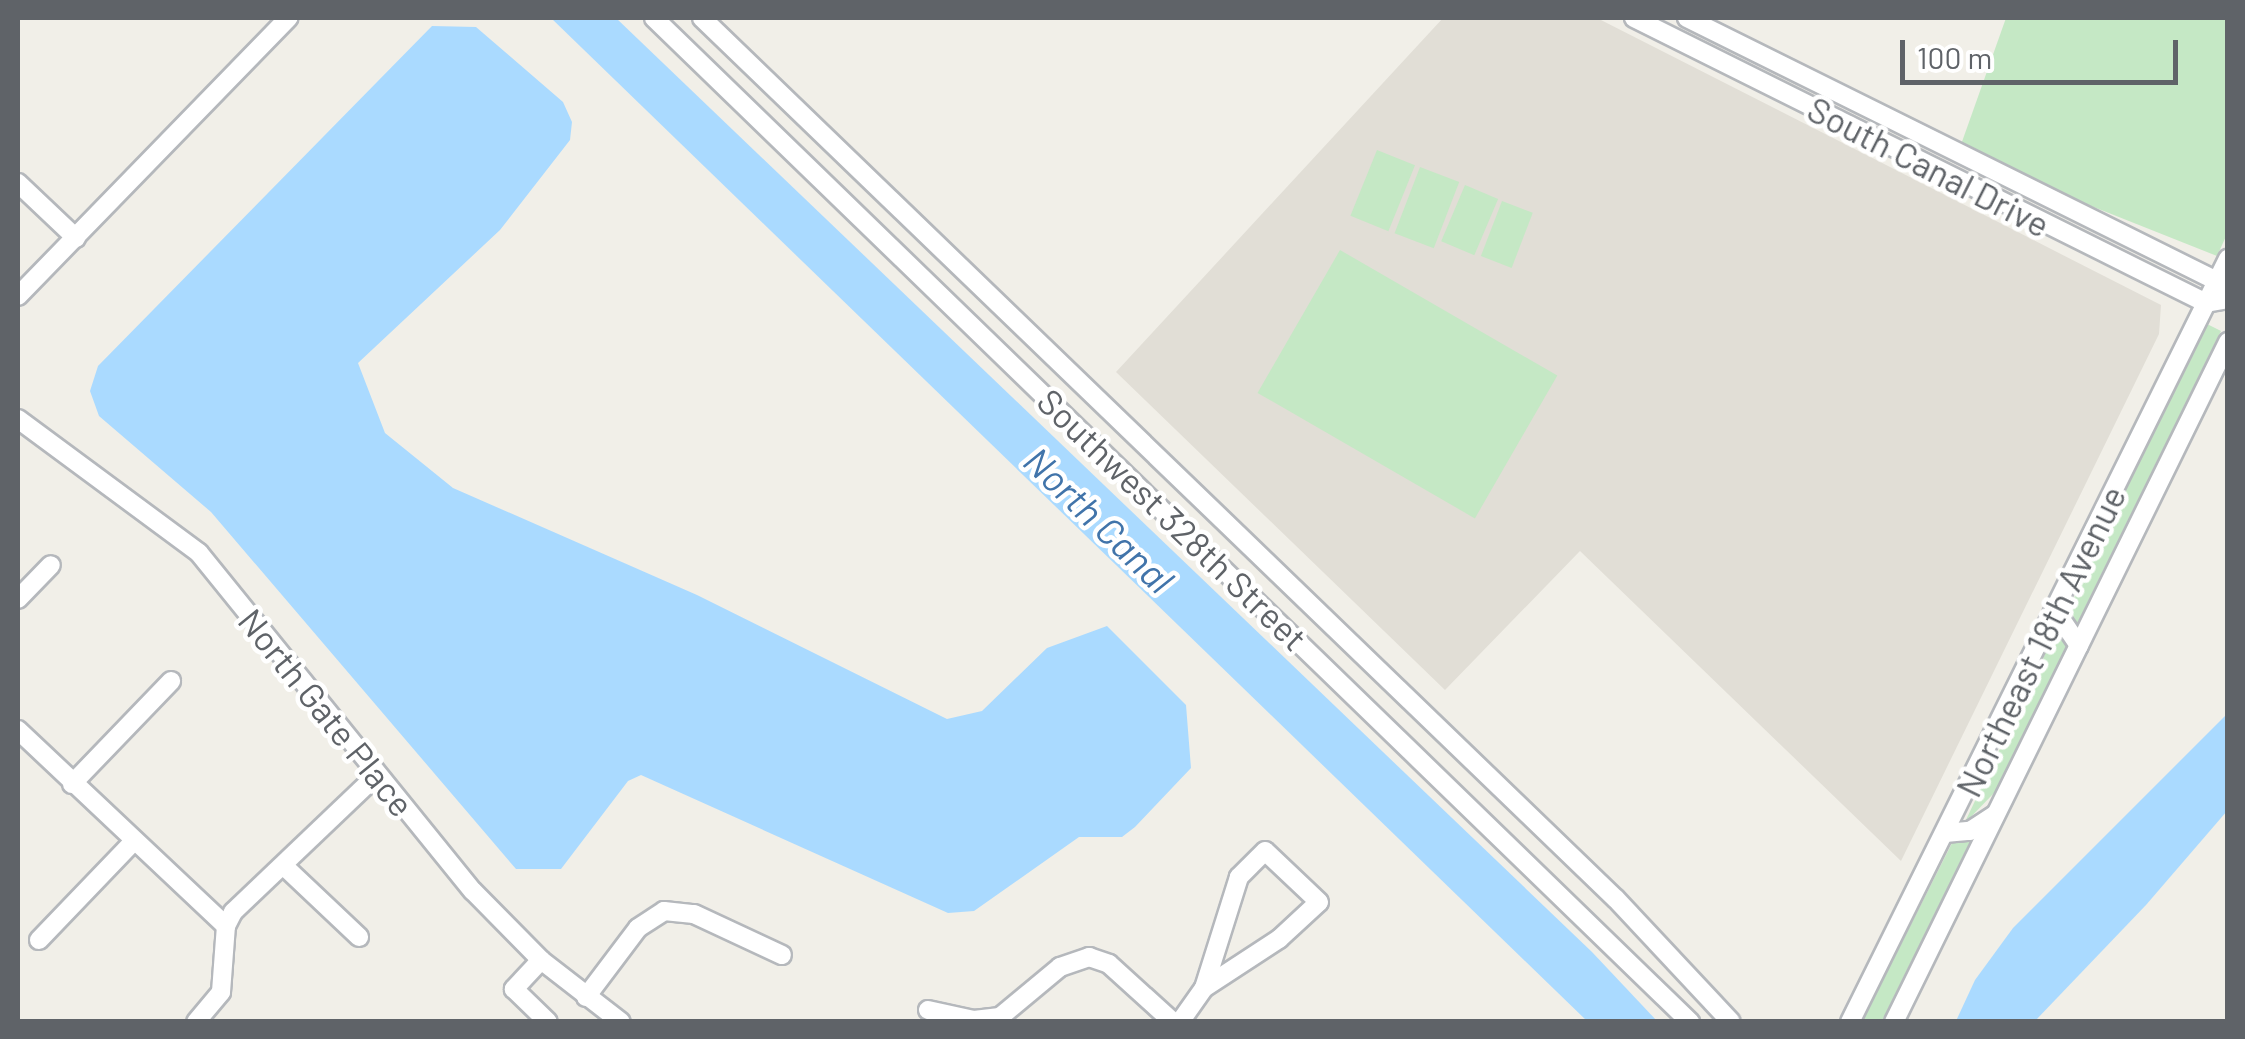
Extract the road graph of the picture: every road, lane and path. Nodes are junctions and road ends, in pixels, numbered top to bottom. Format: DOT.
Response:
graph roads {
  1 [pos="288,18"];
  2 [pos="654,18"];
  3 [pos="702,18"];
  4 [pos="1634,18"];
  5 [pos="1687,18"];
  6 [pos="18,183"];
  7 [pos="76,238"];
  8 [pos="2228,259"];
  9 [pos="2222,284"];
  10 [pos="18,296"];
  11 [pos="2228,300"];
  12 [pos="2206,303"];
  13 [pos="2228,342"];
  14 [pos="18,419"];
  15 [pos="51,565"];
  16 [pos="18,599"];
  17 [pos="2060,601"];
  18 [pos="2079,646"];
  19 [pos="171,681"];
  20 [pos="1427,720"];
  21 [pos="18,730"];
  22 [pos="1392,730"];
  23 [pos="377,775"];
  24 [pos="72,784"];
  25 [pos="1997,813"];
  26 [pos="1946,833"];
  27 [pos="134,841"];
  28 [pos="285,867"];
  29 [pos="226,926"];
  30 [pos="359,937"];
  31 [pos="39,940"];
  32 [pos="782,956"];
  33 [pos="541,960"];
  34 [pos="1204,988"];
  35 [pos="586,996"];
  36 [pos="928,1010"];
  37 [pos="197,1021"];
  38 [pos="548,1022"];
  39 [pos="621,1022"];
  40 [pos="1176,1022"];
  41 [pos="1690,1022"];
  42 [pos="1731,1022"];
  43 [pos="1850,1022"];
  44 [pos="1894,1022"];
  1 -- 7 [label="street"];
  2 -- 22 [label="street, Southwest 328th Street"];
  3 -- 20 [label="street, Southwest 328th Street"];
  4 -- 12 [label="street, South Canal Drive"];
  5 -- 9 [label="street, South Canal Drive"];
  6 -- 7 [label="street"];
  7 -- 10 [label="street"];
  8 -- 9 [label="street, Northeast 18th Avenue"];
  9 -- 12 [label="street, Northeast 18th Avenue"];
  11 -- 12 [label="street"];
  12 -- 17 [label="street, Northeast 18th Avenue"];
  13 -- 18 [label="street, Northeast 18th Avenue"];
  14 -- 23 [label="street, North Gate Place"];
  15 -- 16 [label="street"];
  17 -- 18 [label="street"];
  17 -- 26 [label="street, Northeast 18th Avenue"];
  18 -- 25 [label="street, Northeast 18th Avenue"];
  19 -- 24 [label="street"];
  20 -- 22 [label="street"];
  20 -- 42 [label="street, Southwest 328th Street"];
  21 -- 24 [label="street"];
  22 -- 41 [label="street, Southwest 328th Street"];
  23 -- 28 [label="street"];
  23 -- 33 [label="street, North Gate Place"];
  24 -- 27 [label="street"];
  25 -- 26 [label="street"];
  25 -- 44 [label="street, Northeast 18th Avenue"];
  26 -- 43 [label="street, Northeast 18th Avenue"];
  27 -- 29 [label="street"];
  27 -- 31 [label="street"];
  28 -- 29 [label="street"];
  28 -- 30 [label="street"];
  29 -- 37 [label="street"];
  32 -- 35 [label="street"];
  33 -- 35 [label="street, North Gate Place"];
  33 -- 38 [label="street"];
  34 -- 34 [label="street"];
  34 -- 40 [label="street"];
  35 -- 39 [label="street, North Gate Place"];
  36 -- 40 [label="street"];
}
